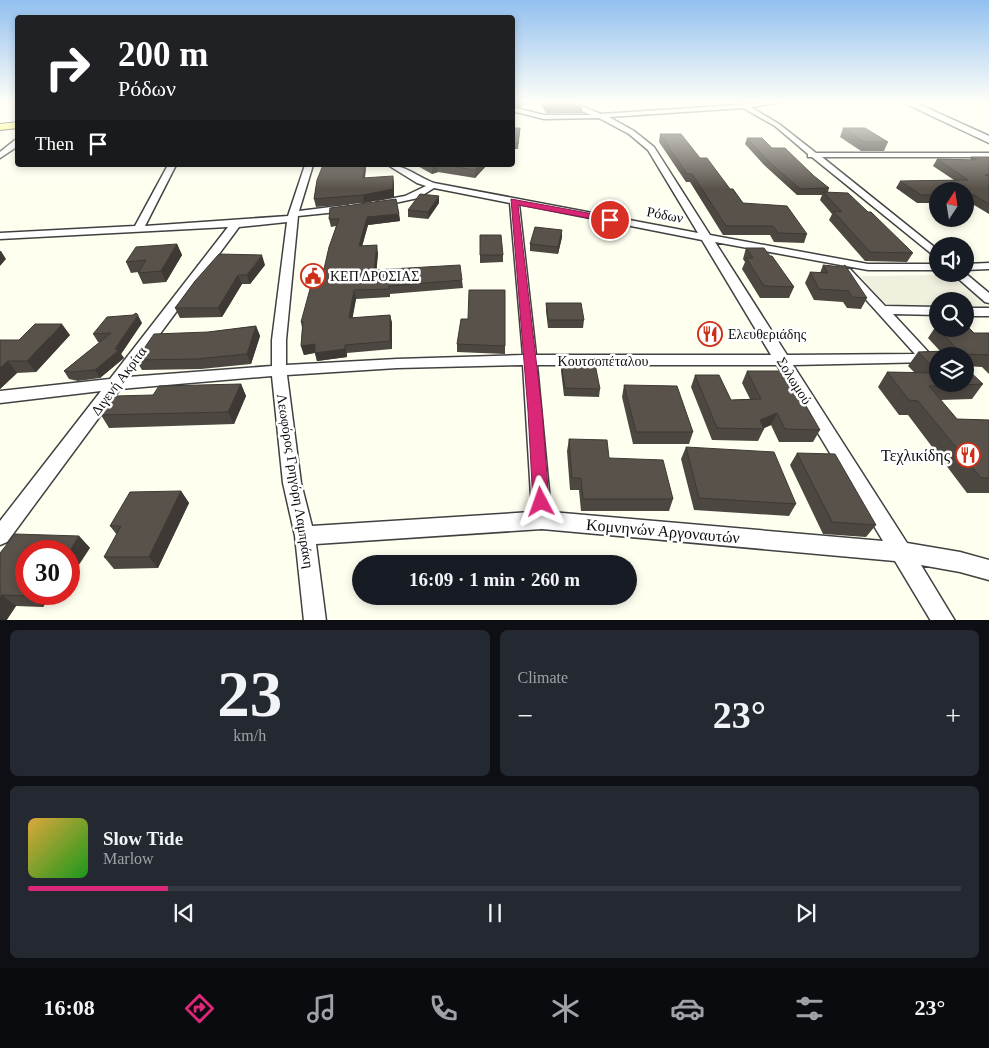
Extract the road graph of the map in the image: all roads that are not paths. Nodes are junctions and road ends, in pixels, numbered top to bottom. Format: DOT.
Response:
graph roads {
  1 [pos="630,131"];
  2 [pos="784,131"];
  3 [pos="969,131"];
  4 [pos="989,140"];
  5 [pos="15,144"];
  6 [pos="812,155"];
  7 [pos="989,155"];
  8 [pos="0,156"];
  9 [pos="0,165"];
  10 [pos="171,167"];
  11 [pos="308,167"];
  12 [pos="396,167"];
  13 [pos="432,185"];
  14 [pos="514,201"];
  15 [pos="374,204"];
  16 [pos="356,206"];
  17 [pos="293,216"];
  18 [pos="236,224"];
  19 [pos="138,230"];
  20 [pos="0,236"];
  21 [pos="706,238"];
  22 [pos="929,249"];
  23 [pos="838,263"];
  24 [pos="989,266"];
  25 [pos="929,267"];
  26 [pos="974,267"];
  27 [pos="969,282"];
  28 [pos="989,299"];
  29 [pos="882,310"];
  30 [pos="929,311"];
  31 [pos="974,312"];
  32 [pos="989,312"];
  33 [pos="529,360"];
  34 [pos="782,361"];
  35 [pos="279,370"];
  36 [pos="118,382"];
  37 [pos="0,396"];
  38 [pos="542,520"];
  39 [pos="0,536"];
  40 [pos="305,536"];
  41 [pos="902,552"];
  42 [pos="989,570"];
  43 [pos="315,620"];
  44 [pos="944,620"];
  1 -- 21 [label="street, Σολωμού"];
  2 -- 6 [label="street"];
  3 -- 4 [label="street"];
  5 -- 8 [label="street"];
  6 -- 7 [label="street"];
  6 -- 22 [label="street"];
  8 -- 9 [label="street"];
  10 -- 19 [label="street"];
  11 -- 17 [label="street, Λεωφόρος Γρηγόρη Λαμπράκη"];
  12 -- 13 [label="street, Ρόδων"];
  13 -- 14 [label="street, Ρόδων"];
  13 -- 15 [label="street"];
  14 -- 21 [label="street, Ρόδων"];
  14 -- 33 [label="street"];
  16 -- 17 [label="street"];
  17 -- 18 [label="street"];
  17 -- 35 [label="street, Λεωφόρος Γρηγόρη Λαμπράκη"];
  18 -- 19 [label="street"];
  18 -- 36 [label="street, Διγενή Ακρίτα"];
  19 -- 20 [label="street"];
  21 -- 23 [label="street, Ρόδων"];
  21 -- 34 [label="street, Σολωμού"];
  23 -- 25 [label="street, Ρόδων"];
  23 -- 29 [label="street"];
  24 -- 26 [label="street"];
  27 -- 28 [label="street"];
  29 -- 30 [label="street"];
  29 -- 34 [label="street, Κουτσοπέταλου"];
  31 -- 32 [label="street"];
  33 -- 34 [label="street, Κουτσοπέταλου"];
  33 -- 35 [label="street, Κουτσοπέταλου"];
  33 -- 38 [label="street"];
  34 -- 41 [label="street, Σολωμού"];
  35 -- 36 [label="street, Κουτσοπέταλου"];
  35 -- 40 [label="street, Λεωφόρος Γρηγόρη Λαμπράκη"];
  36 -- 37 [label="street, Κουτσοπέταλου"];
  36 -- 39 [label="street, Διγενή Ακρίτα"];
  38 -- 40 [label="street, Κομνηνών Αργοναυτών"];
  38 -- 41 [label="street, Κομνηνών Αργοναυτών"];
  40 -- 43 [label="street, Λεωφόρος Γρηγόρη Λαμπράκη"];
  41 -- 42 [label="street, Κομνηνών Αργοναυτών"];
  41 -- 44 [label="street, Σολωμού"];
}
